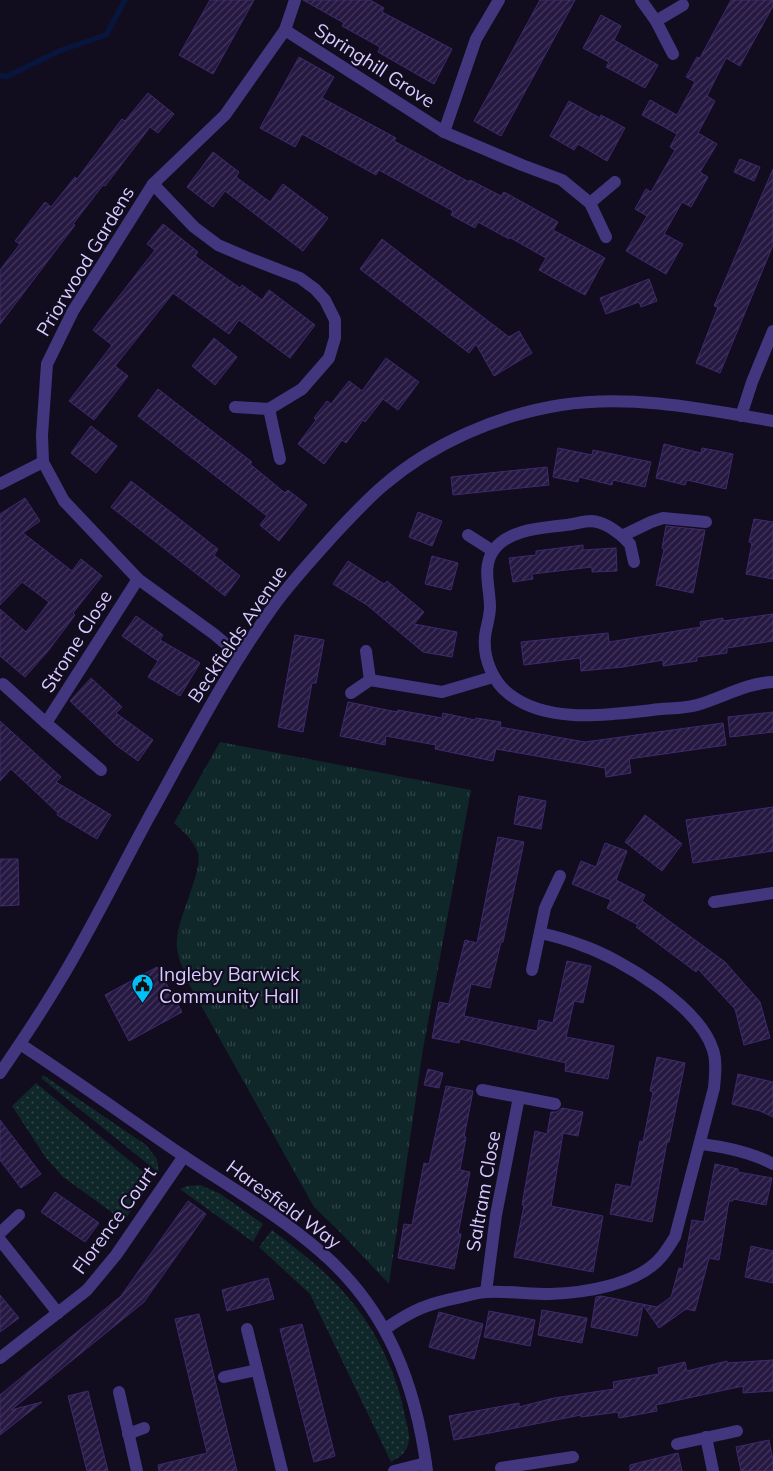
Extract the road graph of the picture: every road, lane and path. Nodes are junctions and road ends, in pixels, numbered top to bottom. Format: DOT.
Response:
graph roads {
  1 [pos="295,0"];
  2 [pos="499,0"];
  3 [pos="640,0"];
  4 [pos="683,6"];
  5 [pos="656,20"];
  6 [pos="285,30"];
  7 [pos="673,54"];
  8 [pos="444,132"];
  9 [pos="614,182"];
  10 [pos="153,184"];
  11 [pos="590,203"];
  12 [pos="606,237"];
  13 [pos="773,331"];
  14 [pos="235,407"];
  15 [pos="269,409"];
  16 [pos="741,416"];
  17 [pos="773,421"];
  18 [pos="280,459"];
  19 [pos="43,462"];
  20 [pos="0,484"];
  21 [pos="706,522"];
  22 [pos="468,534"];
  23 [pos="622,536"];
  24 [pos="493,552"];
  25 [pos="634,562"];
  26 [pos="138,579"];
  27 [pos="366,651"];
  28 [pos="240,656"];
  29 [pos="493,677"];
  30 [pos="370,680"];
  31 [pos="773,682"];
  32 [pos="3,684"];
  33 [pos="351,693"];
  34 [pos="46,723"];
  35 [pos="101,770"];
  36 [pos="560,876"];
  37 [pos="773,893"];
  38 [pos="714,902"];
  39 [pos="540,934"];
  40 [pos="532,970"];
  41 [pos="20,1044"];
  42 [pos="0,1074"];
  43 [pos="482,1090"];
  44 [pos="519,1097"];
  45 [pos="555,1104"];
  46 [pos="701,1144"];
  47 [pos="184,1156"];
  48 [pos="773,1164"];
  49 [pos="19,1215"];
  50 [pos="0,1233"];
  51 [pos="0,1240"];
  52 [pos="486,1292"];
  53 [pos="58,1313"];
  54 [pos="247,1329"];
  55 [pos="385,1329"];
  56 [pos="0,1358"];
  57 [pos="257,1370"];
  58 [pos="224,1377"];
  59 [pos="119,1392"];
  60 [pos="144,1428"];
  61 [pos="736,1430"];
  62 [pos="128,1434"];
  63 [pos="706,1437"];
  64 [pos="677,1444"];
  65 [pos="573,1457"];
  66 [pos="427,1467"];
  67 [pos="537,1467"];
  68 [pos="501,1468"];
  69 [pos="137,1471"];
  70 [pos="282,1471"];
  71 [pos="394,1471"];
  72 [pos="713,1471"];
  1 -- 6 [label="street, Priorwood Gardens"];
  2 -- 8 [label="street, Springhill Grove"];
  3 -- 5 [label="street"];
  4 -- 5 [label="street"];
  5 -- 7 [label="street"];
  6 -- 8 [label="street, Springhill Grove"];
  6 -- 10 [label="street, Priorwood Gardens"];
  8 -- 11 [label="street, Springhill Grove"];
  9 -- 11 [label="street"];
  10 -- 15 [label="street"];
  10 -- 19 [label="street, Priorwood Gardens"];
  11 -- 12 [label="street, Springhill Grove"];
  13 -- 16 [label="street"];
  14 -- 15 [label="street"];
  15 -- 18 [label="street"];
  16 -- 17 [label="street, Beckfields Avenue"];
  16 -- 28 [label="street, Beckfields Avenue"];
  19 -- 20 [label="street"];
  19 -- 26 [label="street, Priorwood Gardens"];
  21 -- 23 [label="street"];
  22 -- 24 [label="street"];
  23 -- 24 [label="street"];
  23 -- 25 [label="street"];
  24 -- 29 [label="street"];
  26 -- 28 [label="street, Priorwood Gardens"];
  26 -- 34 [label="street, Strome Close"];
  27 -- 30 [label="street"];
  28 -- 41 [label="street, Beckfields Avenue"];
  29 -- 30 [label="street"];
  29 -- 31 [label="street"];
  30 -- 33 [label="street"];
  32 -- 34 [label="street, Strome Close"];
  34 -- 35 [label="street, Strome Close"];
  36 -- 39 [label="street"];
  37 -- 38 [label="street"];
  39 -- 40 [label="street"];
  39 -- 46 [label="street"];
  41 -- 42 [label="street, Beckfields Avenue"];
  41 -- 47 [label="street, Haresfield Way"];
  43 -- 44 [label="street"];
  44 -- 45 [label="street"];
  44 -- 52 [label="street, Saltram Close"];
  46 -- 48 [label="street"];
  46 -- 52 [label="street"];
  47 -- 53 [label="street, Florence Court"];
  47 -- 55 [label="street, Haresfield Way"];
  49 -- 50 [label="street"];
  51 -- 53 [label="street"];
  52 -- 55 [label="street"];
  53 -- 56 [label="street, Florence Court"];
  54 -- 57 [label="street"];
  55 -- 66 [label="street, Haresfield Way"];
  57 -- 58 [label="street"];
  57 -- 70 [label="street"];
  59 -- 62 [label="street"];
  60 -- 62 [label="street"];
  61 -- 63 [label="street"];
  62 -- 69 [label="street"];
  63 -- 64 [label="street"];
  63 -- 72 [label="street"];
  65 -- 67 [label="street"];
  66 -- 71 [label="street"];
  67 -- 68 [label="street"];
}
